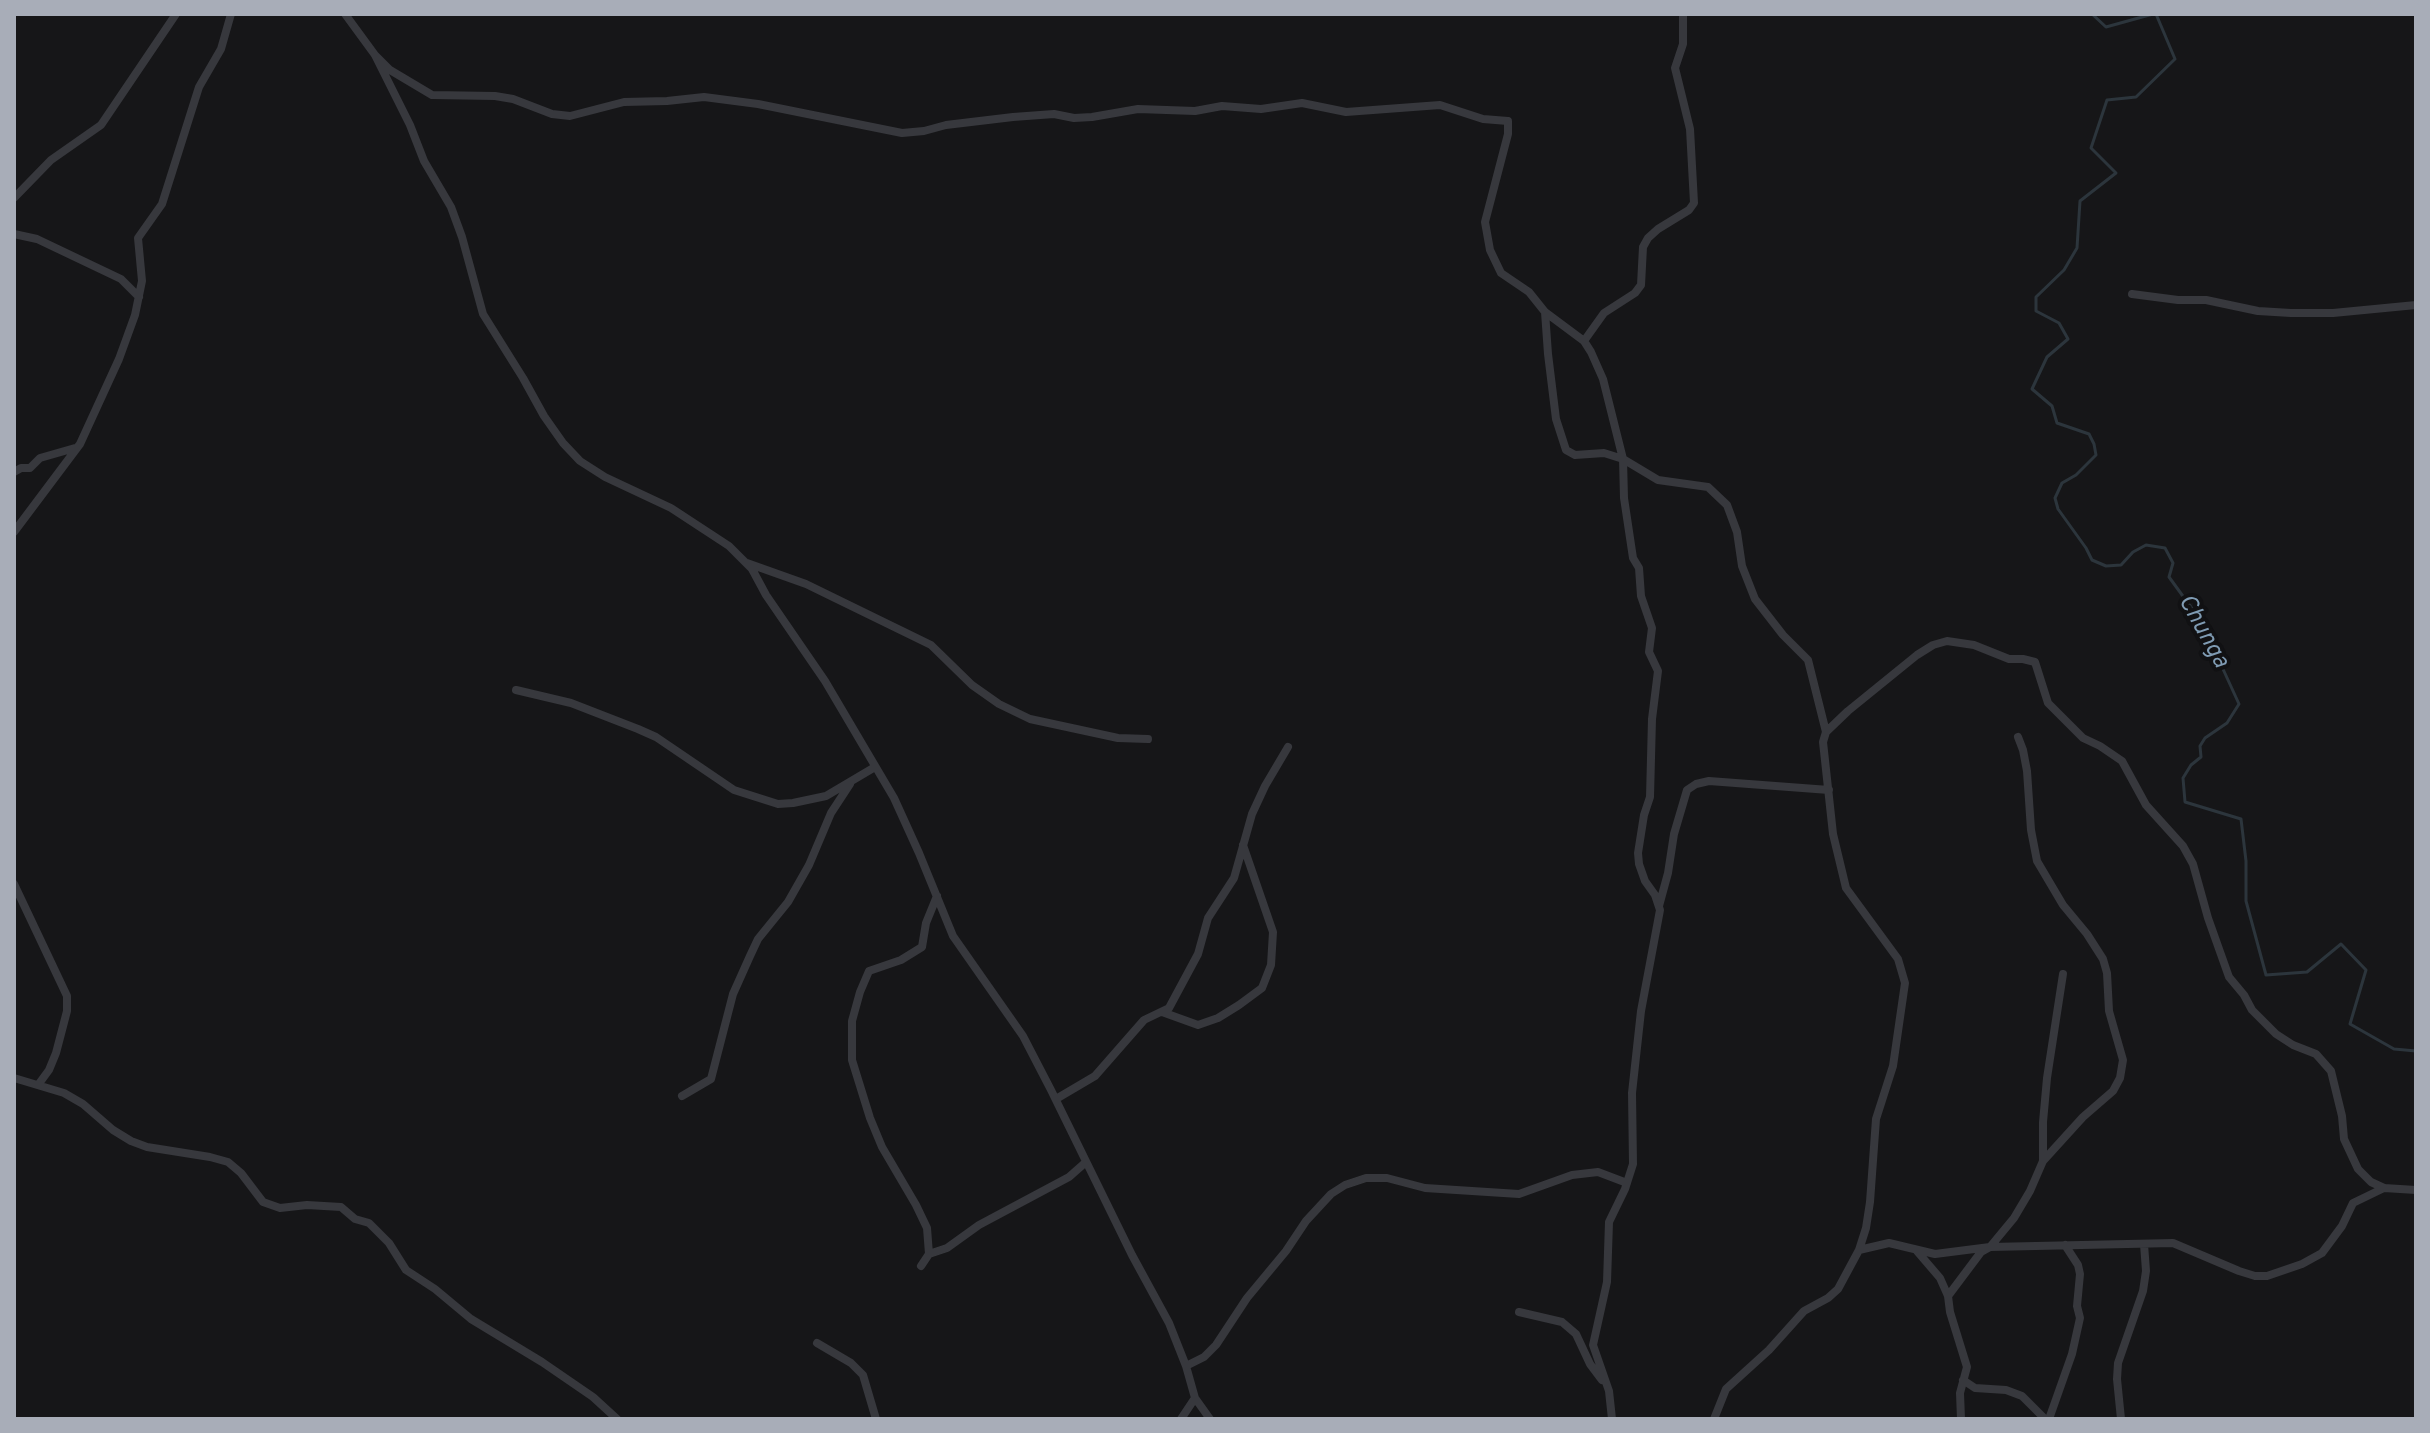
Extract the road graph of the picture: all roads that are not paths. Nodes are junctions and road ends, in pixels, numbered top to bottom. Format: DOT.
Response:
graph roads {
  1 [pos="176,14"];
  2 [pos="231,14"];
  3 [pos="345,14"];
  4 [pos="1683,14"];
  5 [pos="375,55"];
  6 [pos="14,198"];
  7 [pos="14,234"];
  8 [pos="2132,294"];
  9 [pos="139,297"];
  10 [pos="2416,305"];
  11 [pos="1545,312"];
  12 [pos="1584,341"];
  13 [pos="79,445"];
  14 [pos="1623,459"];
  15 [pos="14,472"];
  16 [pos="14,532"];
  17 [pos="746,562"];
  18 [pos="516,690"];
  19 [pos="1826,732"];
  20 [pos="2018,737"];
  21 [pos="1148,739"];
  22 [pos="1288,747"];
  23 [pos="875,767"];
  24 [pos="851,781"];
  25 [pos="1829,790"];
  26 [pos="1243,845"];
  27 [pos="14,884"];
  28 [pos="937,896"];
  29 [pos="1659,907"];
  30 [pos="2063,974"];
  31 [pos="1162,1012"];
  32 [pos="14,1078"];
  33 [pos="38,1085"];
  34 [pos="682,1096"];
  35 [pos="1056,1099"];
  36 [pos="2043,1161"];
  37 [pos="1086,1162"];
  38 [pos="1627,1183"];
  39 [pos="2384,1188"];
  40 [pos="2416,1190"];
  41 [pos="2144,1244"];
  42 [pos="2065,1245"];
  43 [pos="1990,1247"];
  44 [pos="1859,1250"];
  45 [pos="1916,1250"];
  46 [pos="929,1254"];
  47 [pos="921,1266"];
  48 [pos="1948,1296"];
  49 [pos="1519,1312"];
  50 [pos="817,1343"];
  51 [pos="1186,1366"];
  52 [pos="1963,1380"];
  53 [pos="1609,1391"];
  54 [pos="1195,1398"];
  55 [pos="617,1419"];
  56 [pos="876,1419"];
  57 [pos="1181,1419"];
  58 [pos="1210,1419"];
  59 [pos="1612,1419"];
  60 [pos="1714,1419"];
  61 [pos="1961,1419"];
  62 [pos="2047,1419"];
  63 [pos="2121,1419"];
  1 -- 6 [label="street"];
  2 -- 9 [label="street"];
  3 -- 5 [label="street"];
  4 -- 12 [label="street"];
  5 -- 11 [label="street"];
  5 -- 17 [label="street"];
  7 -- 9 [label="street"];
  8 -- 10 [label="street"];
  9 -- 13 [label="street"];
  11 -- 12 [label="street"];
  11 -- 14 [label="street"];
  12 -- 14 [label="street"];
  13 -- 15 [label="street"];
  13 -- 16 [label="street"];
  14 -- 19 [label="street"];
  14 -- 29 [label="street"];
  17 -- 21 [label="street"];
  17 -- 23 [label="street"];
  18 -- 24 [label="street"];
  19 -- 25 [label="street"];
  19 -- 39 [label="street"];
  20 -- 36 [label="street"];
  22 -- 26 [label="street"];
  23 -- 24 [label="street"];
  23 -- 28 [label="street"];
  24 -- 34 [label="street"];
  25 -- 29 [label="street"];
  25 -- 44 [label="street"];
  26 -- 31 [label="street"];
  26 -- 31 [label="street"];
  27 -- 33 [label="street"];
  28 -- 35 [label="street"];
  28 -- 46 [label="street"];
  29 -- 38 [label="street"];
  30 -- 36 [label="street"];
  31 -- 35 [label="street"];
  32 -- 33 [label="street"];
  33 -- 55 [label="street"];
  35 -- 37 [label="street"];
  36 -- 43 [label="street"];
  37 -- 46 [label="street"];
  37 -- 51 [label="street"];
  38 -- 51 [label="street"];
  38 -- 53 [label="street"];
  39 -- 40 [label="street"];
  39 -- 41 [label="street"];
  41 -- 42 [label="street"];
  41 -- 63 [label="street"];
  42 -- 43 [label="street"];
  42 -- 62 [label="street"];
  43 -- 45 [label="street"];
  43 -- 48 [label="street"];
  44 -- 45 [label="street"];
  44 -- 60 [label="street"];
  45 -- 48 [label="street"];
  46 -- 47 [label="street"];
  48 -- 52 [label="street"];
  49 -- 53 [label="street"];
  50 -- 56 [label="street"];
  51 -- 54 [label="street"];
  52 -- 61 [label="street"];
  52 -- 62 [label="street"];
  53 -- 59 [label="street"];
  54 -- 57 [label="street"];
  54 -- 58 [label="street"];
}
